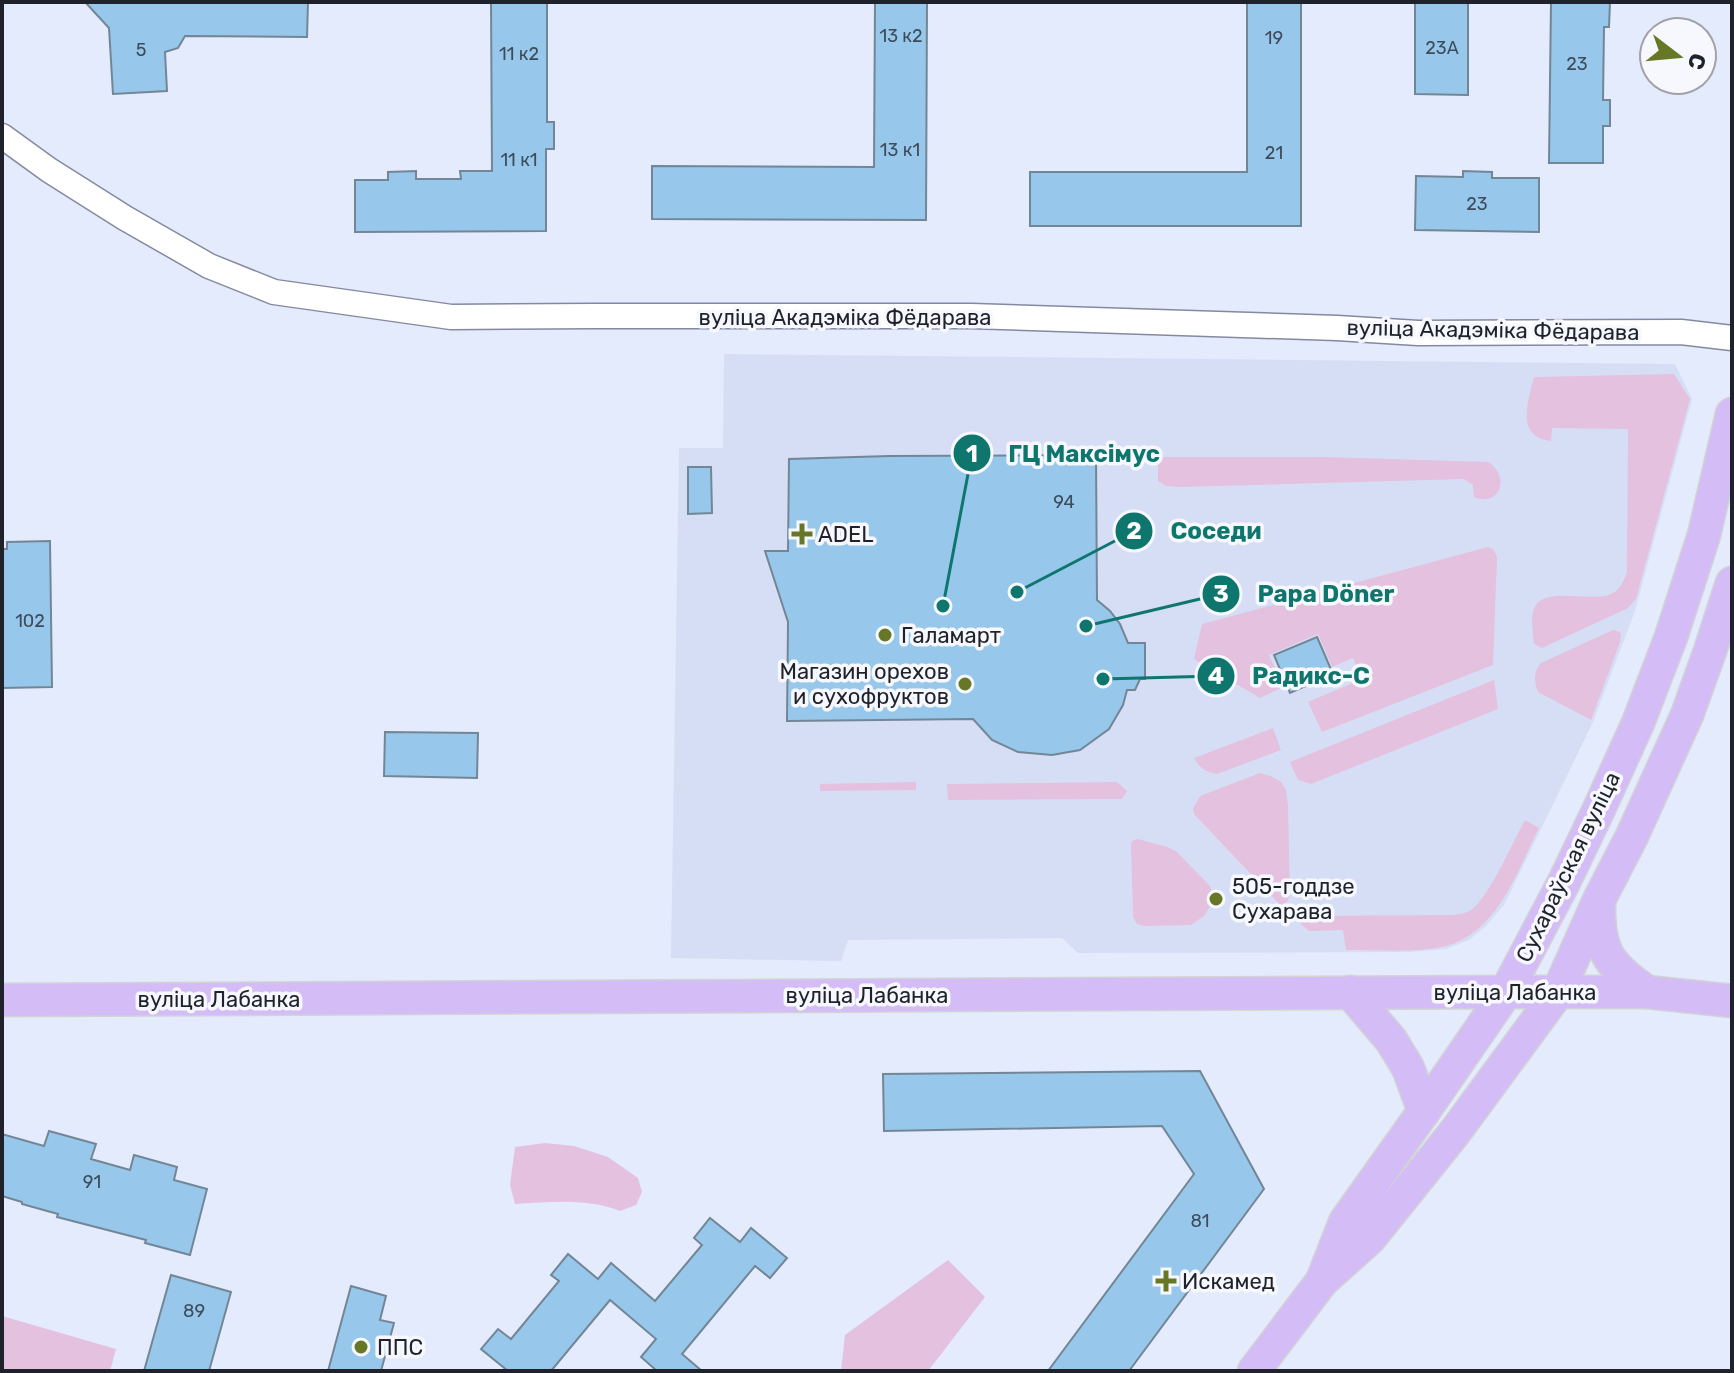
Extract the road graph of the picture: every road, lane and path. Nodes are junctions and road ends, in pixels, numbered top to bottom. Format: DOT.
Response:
graph roads {
  1 [pos="2,136"];
  2 [pos="1732,338"];
  3 [pos="1732,414"];
  4 [pos="1732,583"];
  5 [pos="1599,900"];
  6 [pos="1350,992"];
  7 [pos="1506,992"];
  8 [pos="1558,992"];
  9 [pos="1647,992"];
  10 [pos="2,1000"];
  11 [pos="1732,1001"];
  12 [pos="1424,1111"];
  13 [pos="1322,1281"];
  14 [pos="1254,1371"];
  1 -- 2 [label="street, вуліца Акадэміка Фёдарава"];
  3 -- 7 [label="main road, Сухараўская вуліца"];
  4 -- 5 [label="main road, Сухараўская вуліца"];
  5 -- 8 [label="main road, Сухараўская вуліца"];
  5 -- 9 [label="main road"];
  6 -- 7 [label="main road, вуліца Лабанка"];
  6 -- 10 [label="main road, вуліца Лабанка"];
  6 -- 12 [label="main road"];
  7 -- 8 [label="main road, вуліца Лабанка"];
  7 -- 12 [label="main road, Сухараўская вуліца"];
  8 -- 9 [label="main road, вуліца Лабанка"];
  8 -- 13 [label="main road, Сухараўская вуліца"];
  9 -- 11 [label="main road, вуліца Лабанка"];
  12 -- 13 [label="main road, Сухараўская вуліца"];
  13 -- 14 [label="main road, Сухараўская вуліца"];
}
